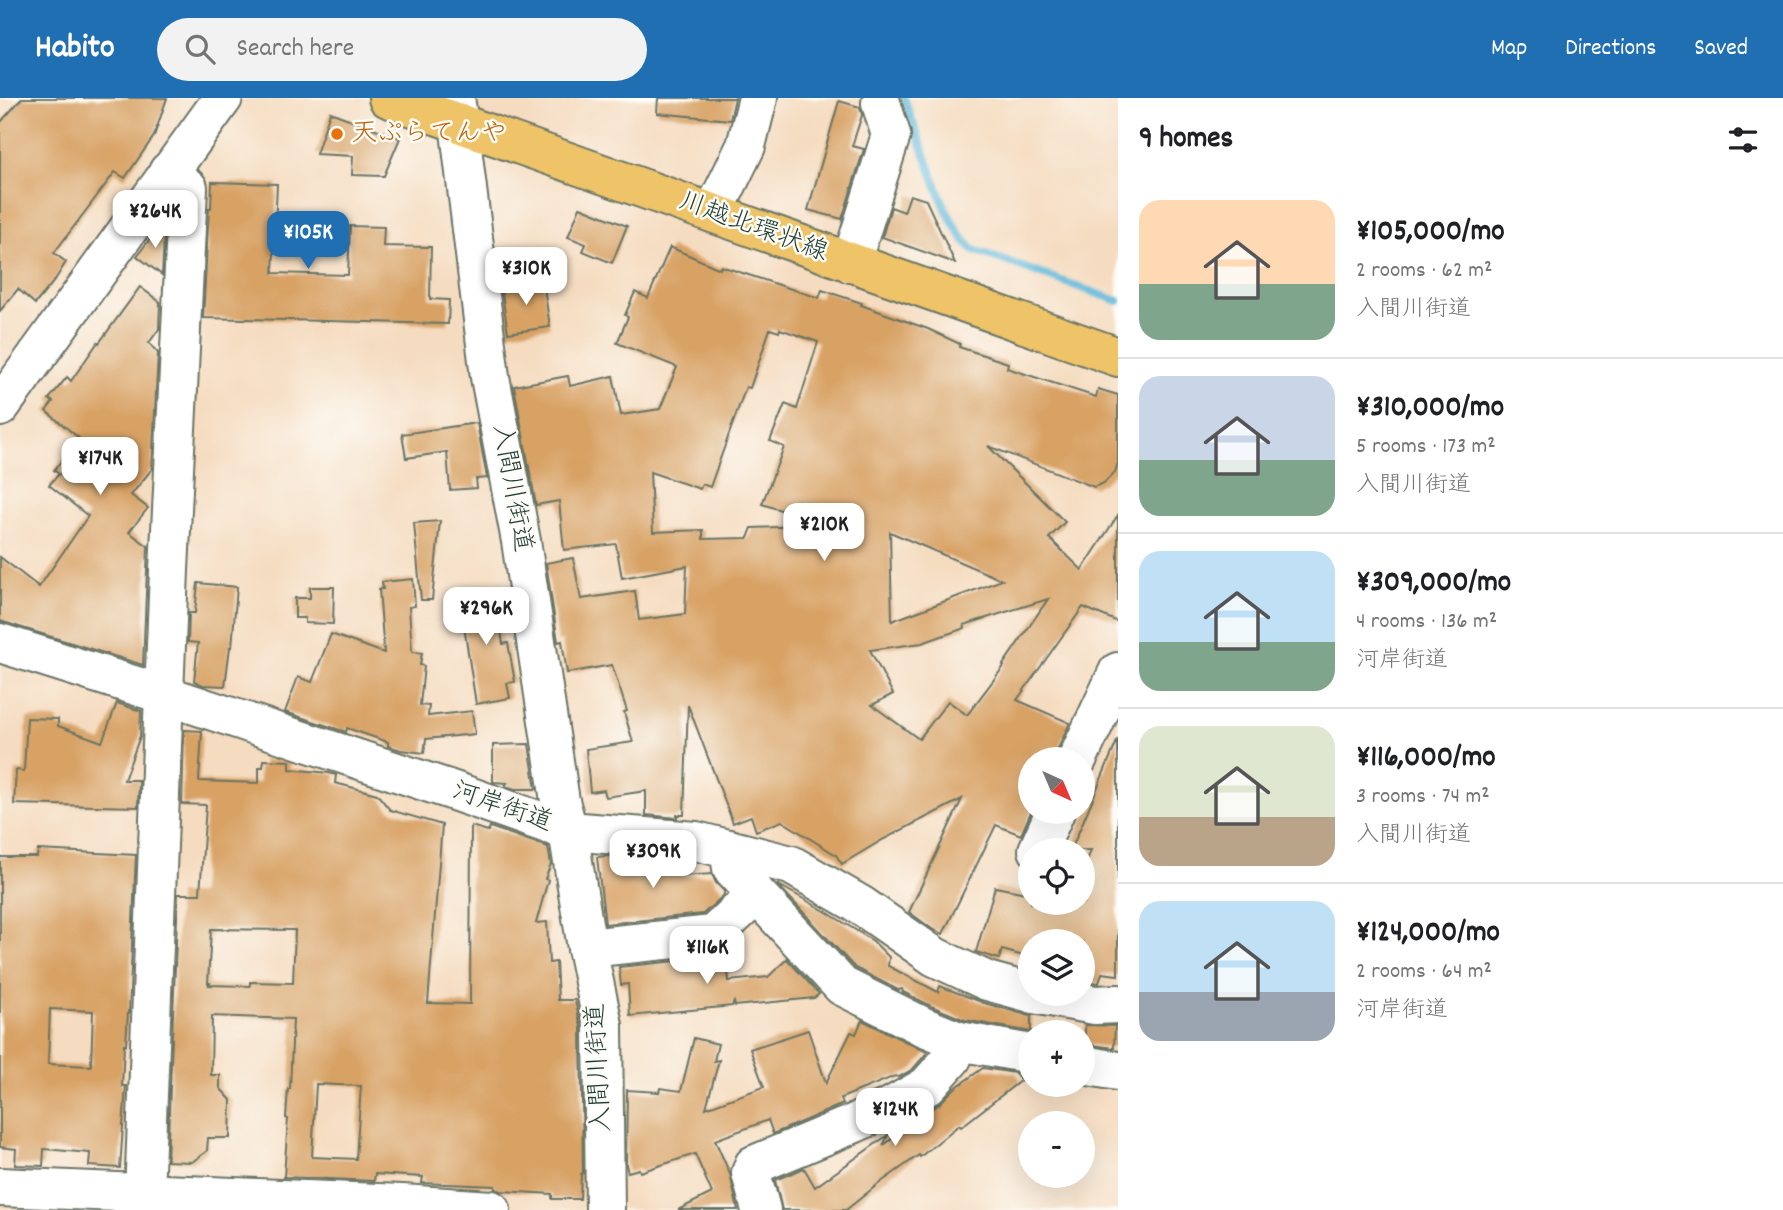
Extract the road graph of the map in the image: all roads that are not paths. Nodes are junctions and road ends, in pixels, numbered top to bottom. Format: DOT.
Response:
graph roads {
  1 [pos="223,98"];
  2 [pos="388,98"];
  3 [pos="758,98"];
  4 [pos="881,103"];
  5 [pos="457,111"];
  6 [pos="168,172"];
  7 [pos="713,213"];
  8 [pos="851,262"];
  9 [pos="1118,357"];
  10 [pos="0,407"];
  11 [pos="0,643"];
  12 [pos="1118,672"];
  13 [pos="165,695"];
  14 [pos="1083,747"];
  15 [pos="568,831"];
  16 [pos="729,849"];
  17 [pos="757,895"];
  18 [pos="587,948"];
  19 [pos="1018,990"];
  20 [pos="1118,1004"];
  21 [pos="1095,1005"];
  22 [pos="959,1041"];
  23 [pos="1018,1052"];
  24 [pos="1095,1067"];
  25 [pos="1118,1071"];
  26 [pos="0,1187"];
  27 [pos="147,1202"];
  28 [pos="491,1210"];
  29 [pos="605,1210"];
  30 [pos="761,1210"];
  1 -- 6 [label="street"];
  2 -- 5 [label="main road, 川越北環状線"];
  3 -- 7 [label="street"];
  4 -- 8 [label="street"];
  5 -- 7 [label="main road, 川越北環状線"];
  5 -- 15 [label="street, 入間川街道"];
  6 -- 10 [label="street"];
  6 -- 13 [label="street"];
  7 -- 8 [label="main road, 川越北環状線"];
  8 -- 9 [label="main road, 川越北環状線"];
  11 -- 13 [label="street, 河岸街道"];
  12 -- 14 [label="street"];
  13 -- 15 [label="street, 河岸街道"];
  13 -- 27 [label="street"];
  15 -- 16 [label="street, 河岸街道"];
  15 -- 18 [label="street, 入間川街道"];
  16 -- 17 [label="street"];
  16 -- 19 [label="street, 河岸街道"];
  17 -- 18 [label="street"];
  17 -- 22 [label="street"];
  18 -- 29 [label="street, 入間川街道"];
  20 -- 21 [label="street, 河岸街道"];
  22 -- 23 [label="street"];
  22 -- 30 [label="street"];
  24 -- 25 [label="street"];
  26 -- 27 [label="street"];
  27 -- 28 [label="street"];
}
